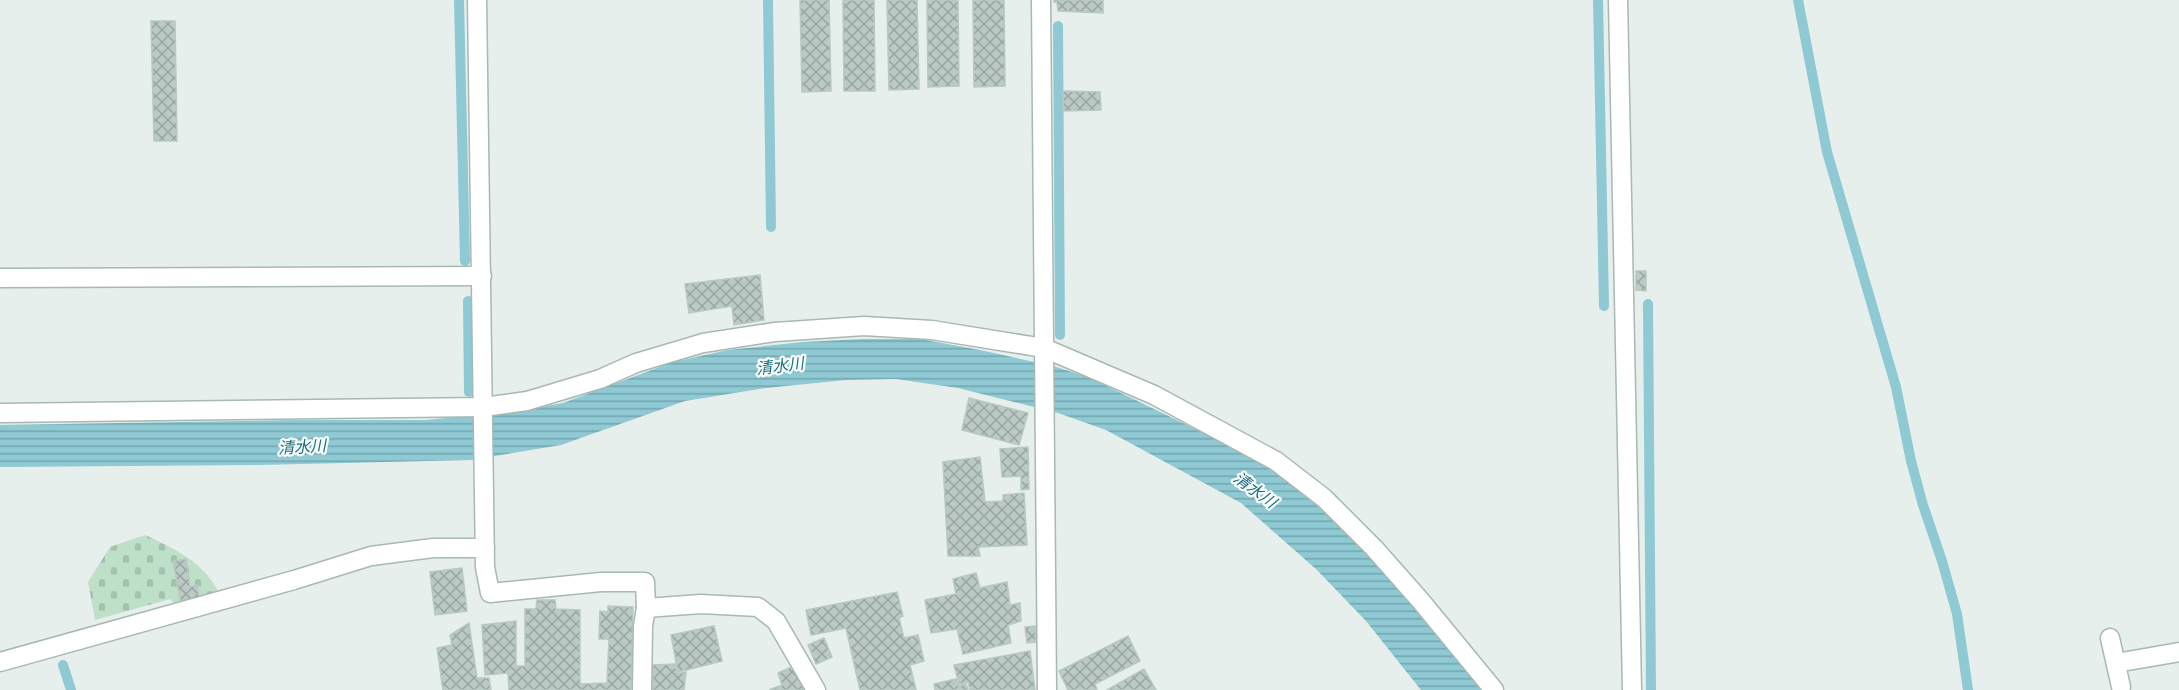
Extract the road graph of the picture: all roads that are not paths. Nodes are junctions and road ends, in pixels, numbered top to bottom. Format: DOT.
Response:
graph roads {
  1 [pos="477,0"];
  2 [pos="1041,0"];
  3 [pos="1618,0"];
  4 [pos="482,276"];
  5 [pos="0,278"];
  6 [pos="1044,348"];
  7 [pos="484,407"];
  8 [pos="0,413"];
  9 [pos="485,548"];
  10 [pos="646,608"];
  11 [pos="2109,638"];
  12 [pos="2179,652"];
  13 [pos="0,662"];
  14 [pos="2116,663"];
  15 [pos="2121,687"];
  16 [pos="642,690"];
  17 [pos="816,690"];
  18 [pos="1047,690"];
  19 [pos="1494,690"];
  20 [pos="1632,690"];
  1 -- 4 [label="street"];
  2 -- 6 [label="street"];
  3 -- 20 [label="street"];
  4 -- 5 [label="street"];
  4 -- 7 [label="street"];
  6 -- 7 [label="street"];
  6 -- 18 [label="street"];
  6 -- 19 [label="street"];
  7 -- 8 [label="street"];
  7 -- 9 [label="street"];
  9 -- 10 [label="street"];
  9 -- 13 [label="street"];
  10 -- 16 [label="street"];
  10 -- 17 [label="street"];
  11 -- 14 [label="street"];
  12 -- 14 [label="street"];
  14 -- 15 [label="street"];
}
